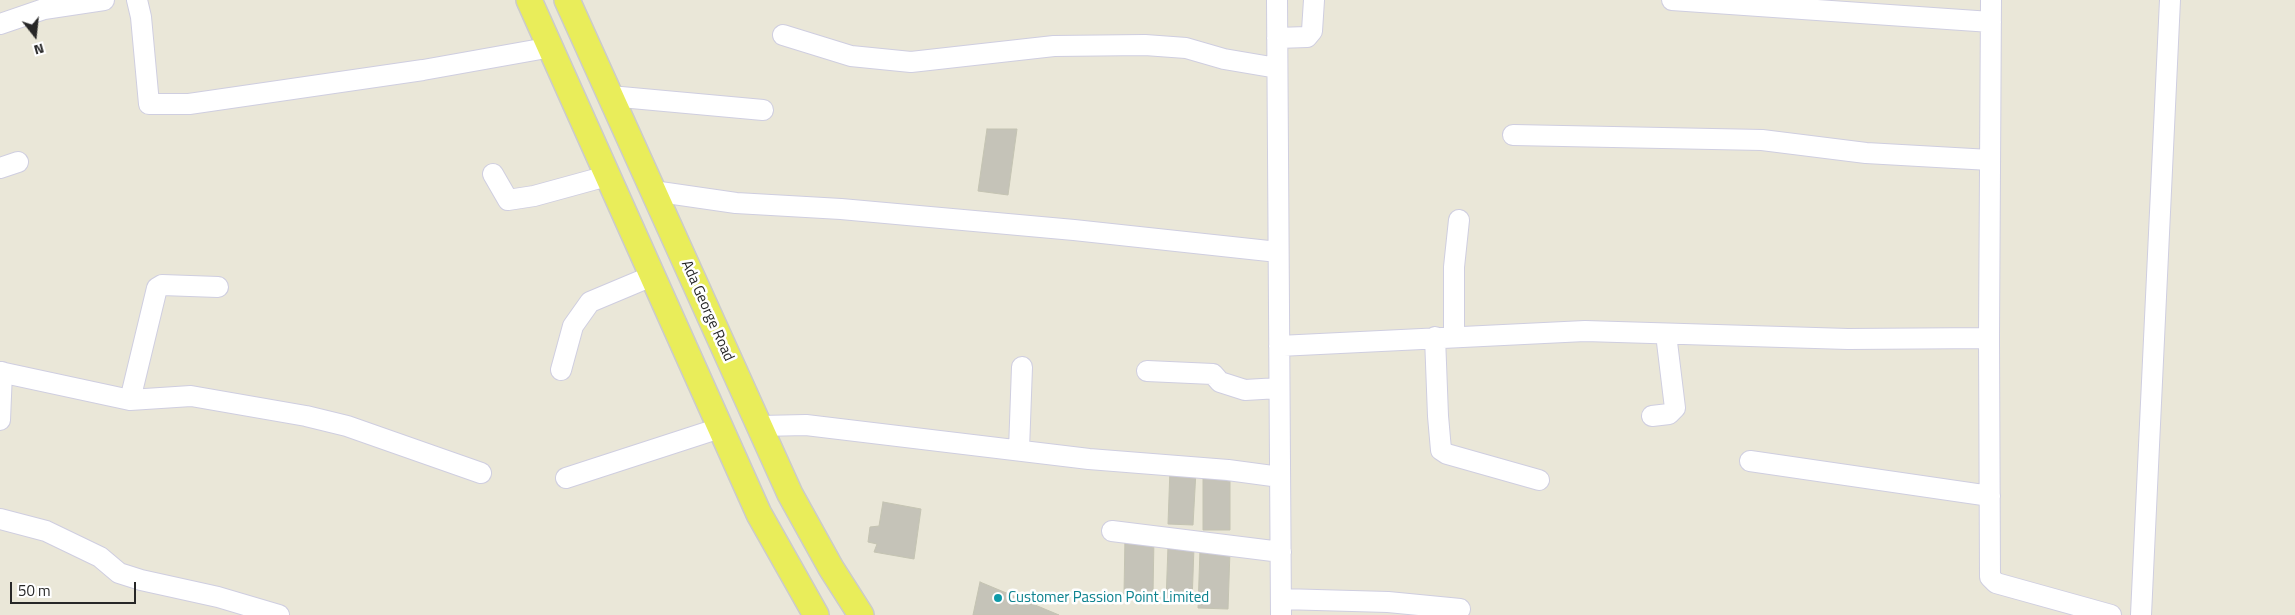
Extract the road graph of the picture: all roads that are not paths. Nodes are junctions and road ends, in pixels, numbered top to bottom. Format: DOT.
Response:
graph roads {
  1 [pos="104,0"];
  2 [pos="137,0"];
  3 [pos="529,0"];
  4 [pos="567,0"];
  5 [pos="1277,0"];
  6 [pos="1314,0"];
  7 [pos="1672,0"];
  8 [pos="1991,0"];
  9 [pos="2170,0"];
  10 [pos="43,4"];
  11 [pos="1990,22"];
  12 [pos="0,24"];
  13 [pos="783,35"];
  14 [pos="1277,38"];
  15 [pos="552,47"];
  16 [pos="1277,68"];
  17 [pos="610,96"];
  18 [pos="763,110"];
  19 [pos="1513,135"];
  20 [pos="1990,160"];
  21 [pos="493,174"];
  22 [pos="608,176"];
  23 [pos="654,191"];
  24 [pos="1459,220"];
  25 [pos="1278,252"];
  26 [pos="652,276"];
  27 [pos="218,287"];
  28 [pos="1666,334"];
  29 [pos="1445,336"];
  30 [pos="1988,338"];
  31 [pos="1279,346"];
  32 [pos="1022,367"];
  33 [pos="561,370"];
  34 [pos="1147,371"];
  35 [pos="1,372"];
  36 [pos="1279,388"];
  37 [pos="130,400"];
  38 [pos="1652,416"];
  39 [pos="0,420"];
  40 [pos="761,426"];
  41 [pos="720,428"];
  42 [pos="1019,450"];
  43 [pos="1750,461"];
  44 [pos="481,473"];
  45 [pos="1280,477"];
  46 [pos="566,478"];
  47 [pos="1538,480"];
  48 [pos="1990,496"];
  49 [pos="0,519"];
  50 [pos="1112,532"];
  51 [pos="1280,552"];
  52 [pos="1281,607"];
  53 [pos="1460,609"];
  54 [pos="279,615"];
  55 [pos="816,615"];
  56 [pos="861,615"];
  57 [pos="2111,615"];
  58 [pos="2141,615"];
  1 -- 10 [label="street"];
  2 -- 15 [label="street"];
  3 -- 15 [label="main road"];
  4 -- 17 [label="main road, Ada George Road"];
  5 -- 14 [label="street"];
  6 -- 14 [label="street"];
  7 -- 11 [label="street"];
  8 -- 11 [label="street"];
  9 -- 58 [label="street"];
  10 -- 12 [label="street"];
  11 -- 20 [label="street"];
  13 -- 16 [label="street"];
  14 -- 16 [label="street"];
  15 -- 22 [label="main road"];
  16 -- 25 [label="street"];
  17 -- 18 [label="street"];
  17 -- 23 [label="main road, Ada George Road"];
  19 -- 20 [label="street"];
  20 -- 30 [label="street"];
  21 -- 22 [label="street"];
  22 -- 26 [label="main road"];
  23 -- 25 [label="street"];
  23 -- 40 [label="main road, Ada George Road"];
  24 -- 29 [label="street"];
  25 -- 31 [label="street"];
  26 -- 33 [label="street"];
  26 -- 41 [label="main road"];
  27 -- 37 [label="street"];
  28 -- 29 [label="street"];
  28 -- 30 [label="street"];
  28 -- 38 [label="street"];
  29 -- 31 [label="street"];
  29 -- 47 [label="street"];
  30 -- 48 [label="street"];
  31 -- 36 [label="street"];
  32 -- 42 [label="street"];
  34 -- 36 [label="street"];
  35 -- 37 [label="street"];
  35 -- 39 [label="street"];
  36 -- 45 [label="street"];
  37 -- 44 [label="street"];
  40 -- 42 [label="street"];
  40 -- 56 [label="main road, Ada George Road"];
  41 -- 46 [label="street"];
  41 -- 55 [label="main road"];
  42 -- 45 [label="street"];
  43 -- 48 [label="street"];
  45 -- 51 [label="street"];
  48 -- 57 [label="street"];
  49 -- 54 [label="street"];
  50 -- 51 [label="street"];
  51 -- 52 [label="street"];
  52 -- 53 [label="street"];
}
